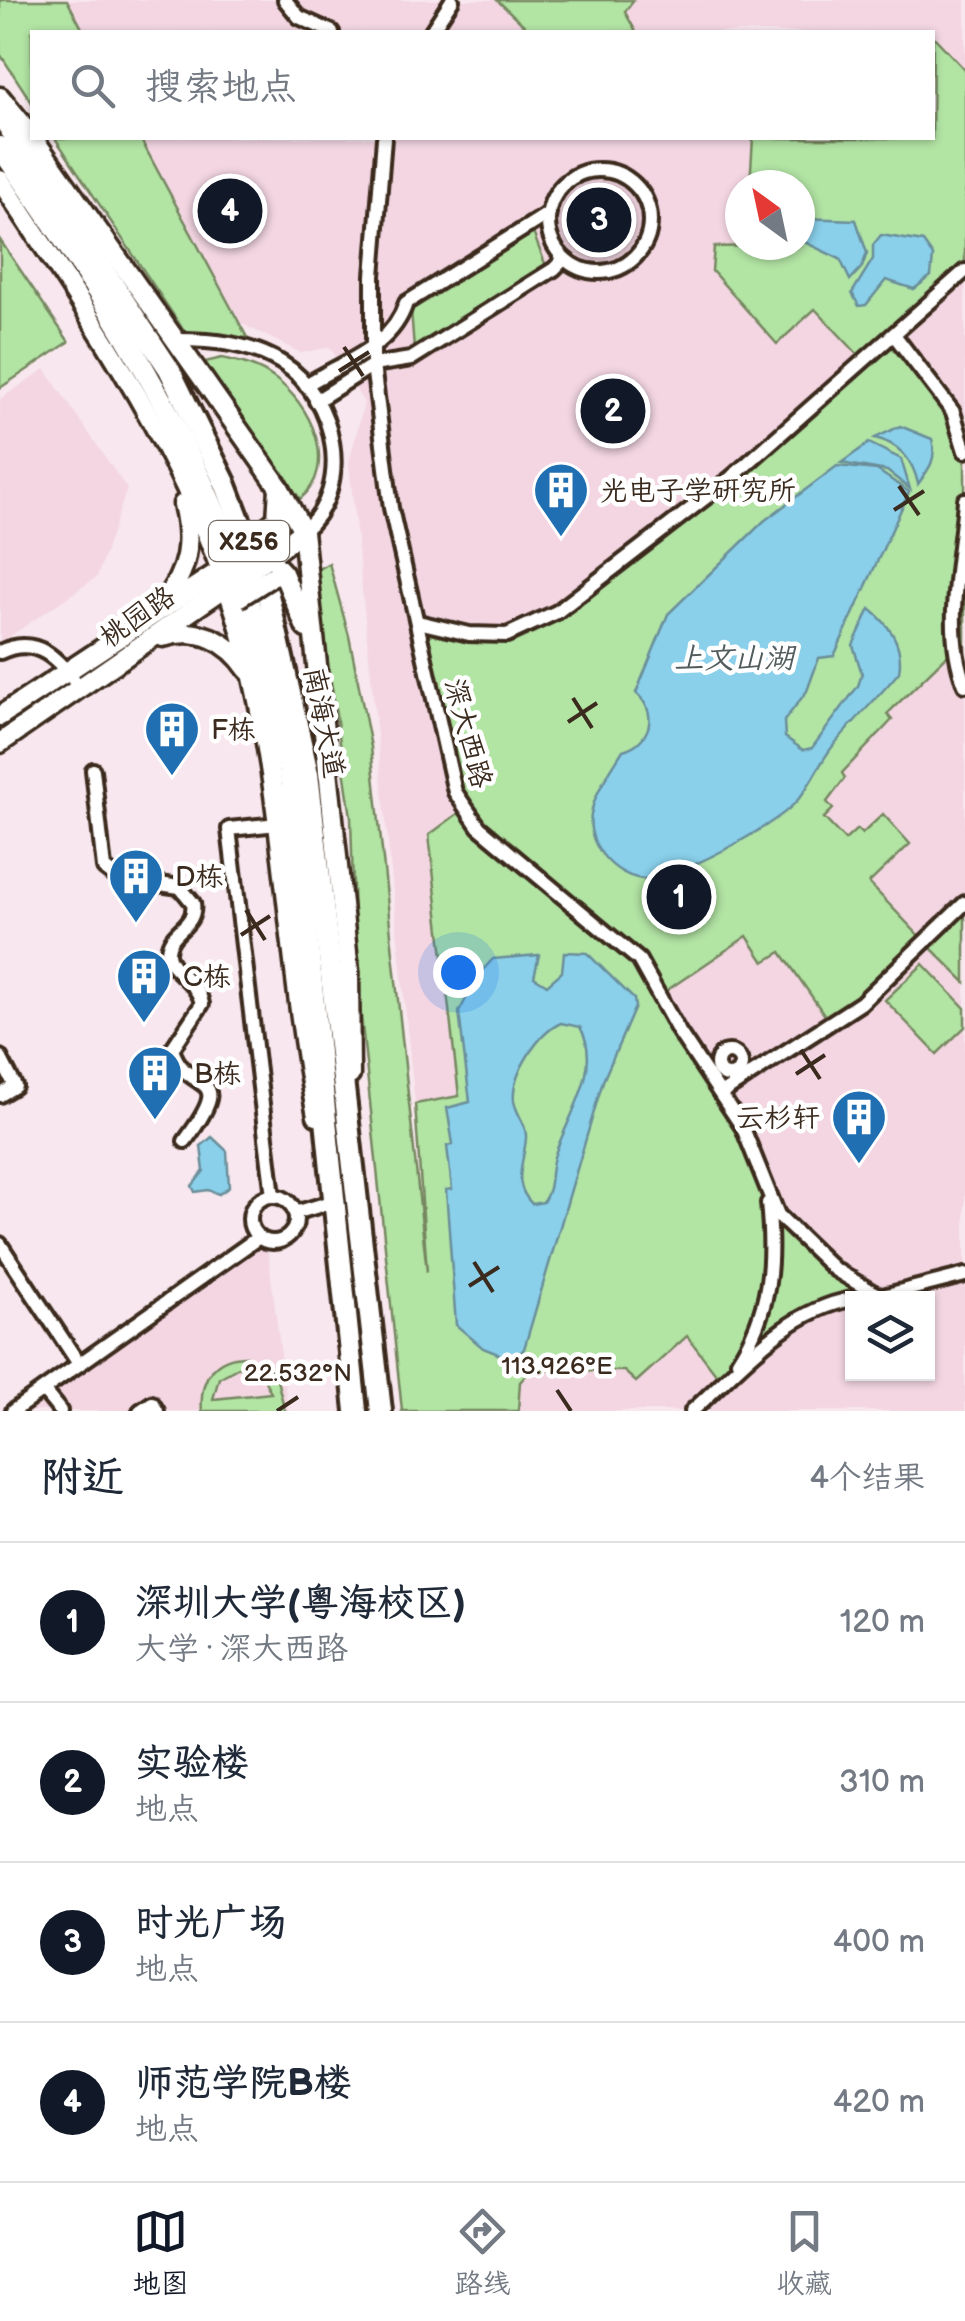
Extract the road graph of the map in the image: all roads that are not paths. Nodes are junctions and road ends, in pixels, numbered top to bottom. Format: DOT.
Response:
graph roads {
  1 [pos="285,0"];
  2 [pos="452,0"];
  3 [pos="328,30"];
  4 [pos="432,30"];
  5 [pos="0,96"];
  6 [pos="0,114"];
  7 [pos="30,133"];
  8 [pos="35,140"];
  9 [pos="384,140"];
  10 [pos="0,147"];
  11 [pos="0,180"];
  12 [pos="549,212"];
  13 [pos="564,258"];
  14 [pos="965,270"];
  15 [pos="895,336"];
  16 [pos="176,340"];
  17 [pos="374,348"];
  18 [pos="373,365"];
  19 [pos="306,385"];
  20 [pos="316,400"];
  21 [pos="965,451"];
  22 [pos="170,456"];
  23 [pos="279,487"];
  24 [pos="965,500"];
  25 [pos="303,530"];
  26 [pos="264,556"];
  27 [pos="227,578"];
  28 [pos="144,620"];
  29 [pos="418,622"];
  30 [pos="144,645"];
  31 [pos="0,652"];
  32 [pos="316,668"];
  33 [pos="67,670"];
  34 [pos="254,680"];
  35 [pos="965,685"];
  36 [pos="80,689"];
  37 [pos="0,716"];
  38 [pos="0,744"];
  39 [pos="93,770"];
  40 [pos="278,824"];
  41 [pos="965,903"];
  42 [pos="0,1057"];
  43 [pos="722,1093"];
  44 [pos="0,1095"];
  45 [pos="185,1141"];
  46 [pos="352,1150"];
  47 [pos="273,1196"];
  48 [pos="768,1196"];
  49 [pos="335,1201"];
  50 [pos="294,1213"];
  51 [pos="260,1237"];
  52 [pos="0,1244"];
  53 [pos="965,1275"];
  54 [pos="867,1291"];
  55 [pos="907,1291"];
  56 [pos="845,1300"];
  57 [pos="80,1364"];
  58 [pos="723,1383"];
  59 [pos="43,1390"];
  60 [pos="13,1411"];
  61 [pos="60,1411"];
  62 [pos="140,1411"];
  63 [pos="157,1411"];
  64 [pos="356,1411"];
  65 [pos="381,1411"];
  66 [pos="692,1411"];
  1 -- 3 [label="street"];
  2 -- 4 [label="street"];
  5 -- 7 [label="main road"];
  6 -- 46 [label="main road, 南海大道 / X256"];
  8 -- 16 [label="main road"];
  9 -- 17 [label="street, 深大西路"];
  10 -- 49 [label="main road, 南海大道 / X256"];
  11 -- 22 [label="main road"];
  12 -- 13 [label="street"];
  12 -- 13 [label="street"];
  12 -- 17 [label="street"];
  13 -- 18 [label="street"];
  14 -- 15 [label="street"];
  15 -- 21 [label="street"];
  15 -- 29 [label="street"];
  16 -- 19 [label="street"];
  16 -- 23 [label="main road"];
  17 -- 18 [label="street, 深大西路"];
  17 -- 19 [label="street"];
  18 -- 20 [label="street"];
  18 -- 29 [label="street, 深大西路"];
  19 -- 20 [label="street"];
  20 -- 25 [label="street"];
  22 -- 27 [label="main road"];
  22 -- 28 [label="main road"];
  23 -- 25 [label="main road"];
  23 -- 26 [label="main road"];
  24 -- 35 [label="street"];
  25 -- 26 [label="main road"];
  25 -- 32 [label="main road"];
  26 -- 27 [label="main road, bridge"];
  26 -- 27 [label="main road, bridge"];
  26 -- 32 [label="main road"];
  27 -- 28 [label="main road, 桃园路"];
  27 -- 30 [label="main road, 桃园路"];
  27 -- 34 [label="main road"];
  28 -- 33 [label="main road, 桃园路"];
  29 -- 43 [label="street, 深大西路"];
  30 -- 34 [label="main road"];
  30 -- 36 [label="main road, 桃园路"];
  31 -- 33 [label="street"];
  32 -- 46 [label="main road"];
  33 -- 36 [label="street"];
  33 -- 37 [label="main road, 桃园路"];
  34 -- 40 [label="main road"];
  36 -- 38 [label="main road, 桃园路"];
  39 -- 45 [label="street"];
  40 -- 47 [label="street"];
  40 -- 49 [label="main road"];
  41 -- 43 [label="street"];
  42 -- 44 [label="street"];
  43 -- 48 [label="street, 深大西路"];
  46 -- 65 [label="main road, 南海大道 / X256"];
  47 -- 50 [label="street"];
  47 -- 51 [label="street"];
  48 -- 54 [label="street, 深大西路"];
  48 -- 58 [label="street"];
  49 -- 50 [label="street"];
  49 -- 64 [label="main road, 南海大道 / X256"];
  50 -- 51 [label="street"];
  51 -- 57 [label="street"];
  52 -- 57 [label="street"];
  53 -- 55 [label="street"];
  56 -- 58 [label="street"];
  57 -- 59 [label="street"];
  58 -- 66 [label="street"];
  59 -- 60 [label="street"];
  59 -- 61 [label="street"];
  62 -- 63 [label="street"];
}
